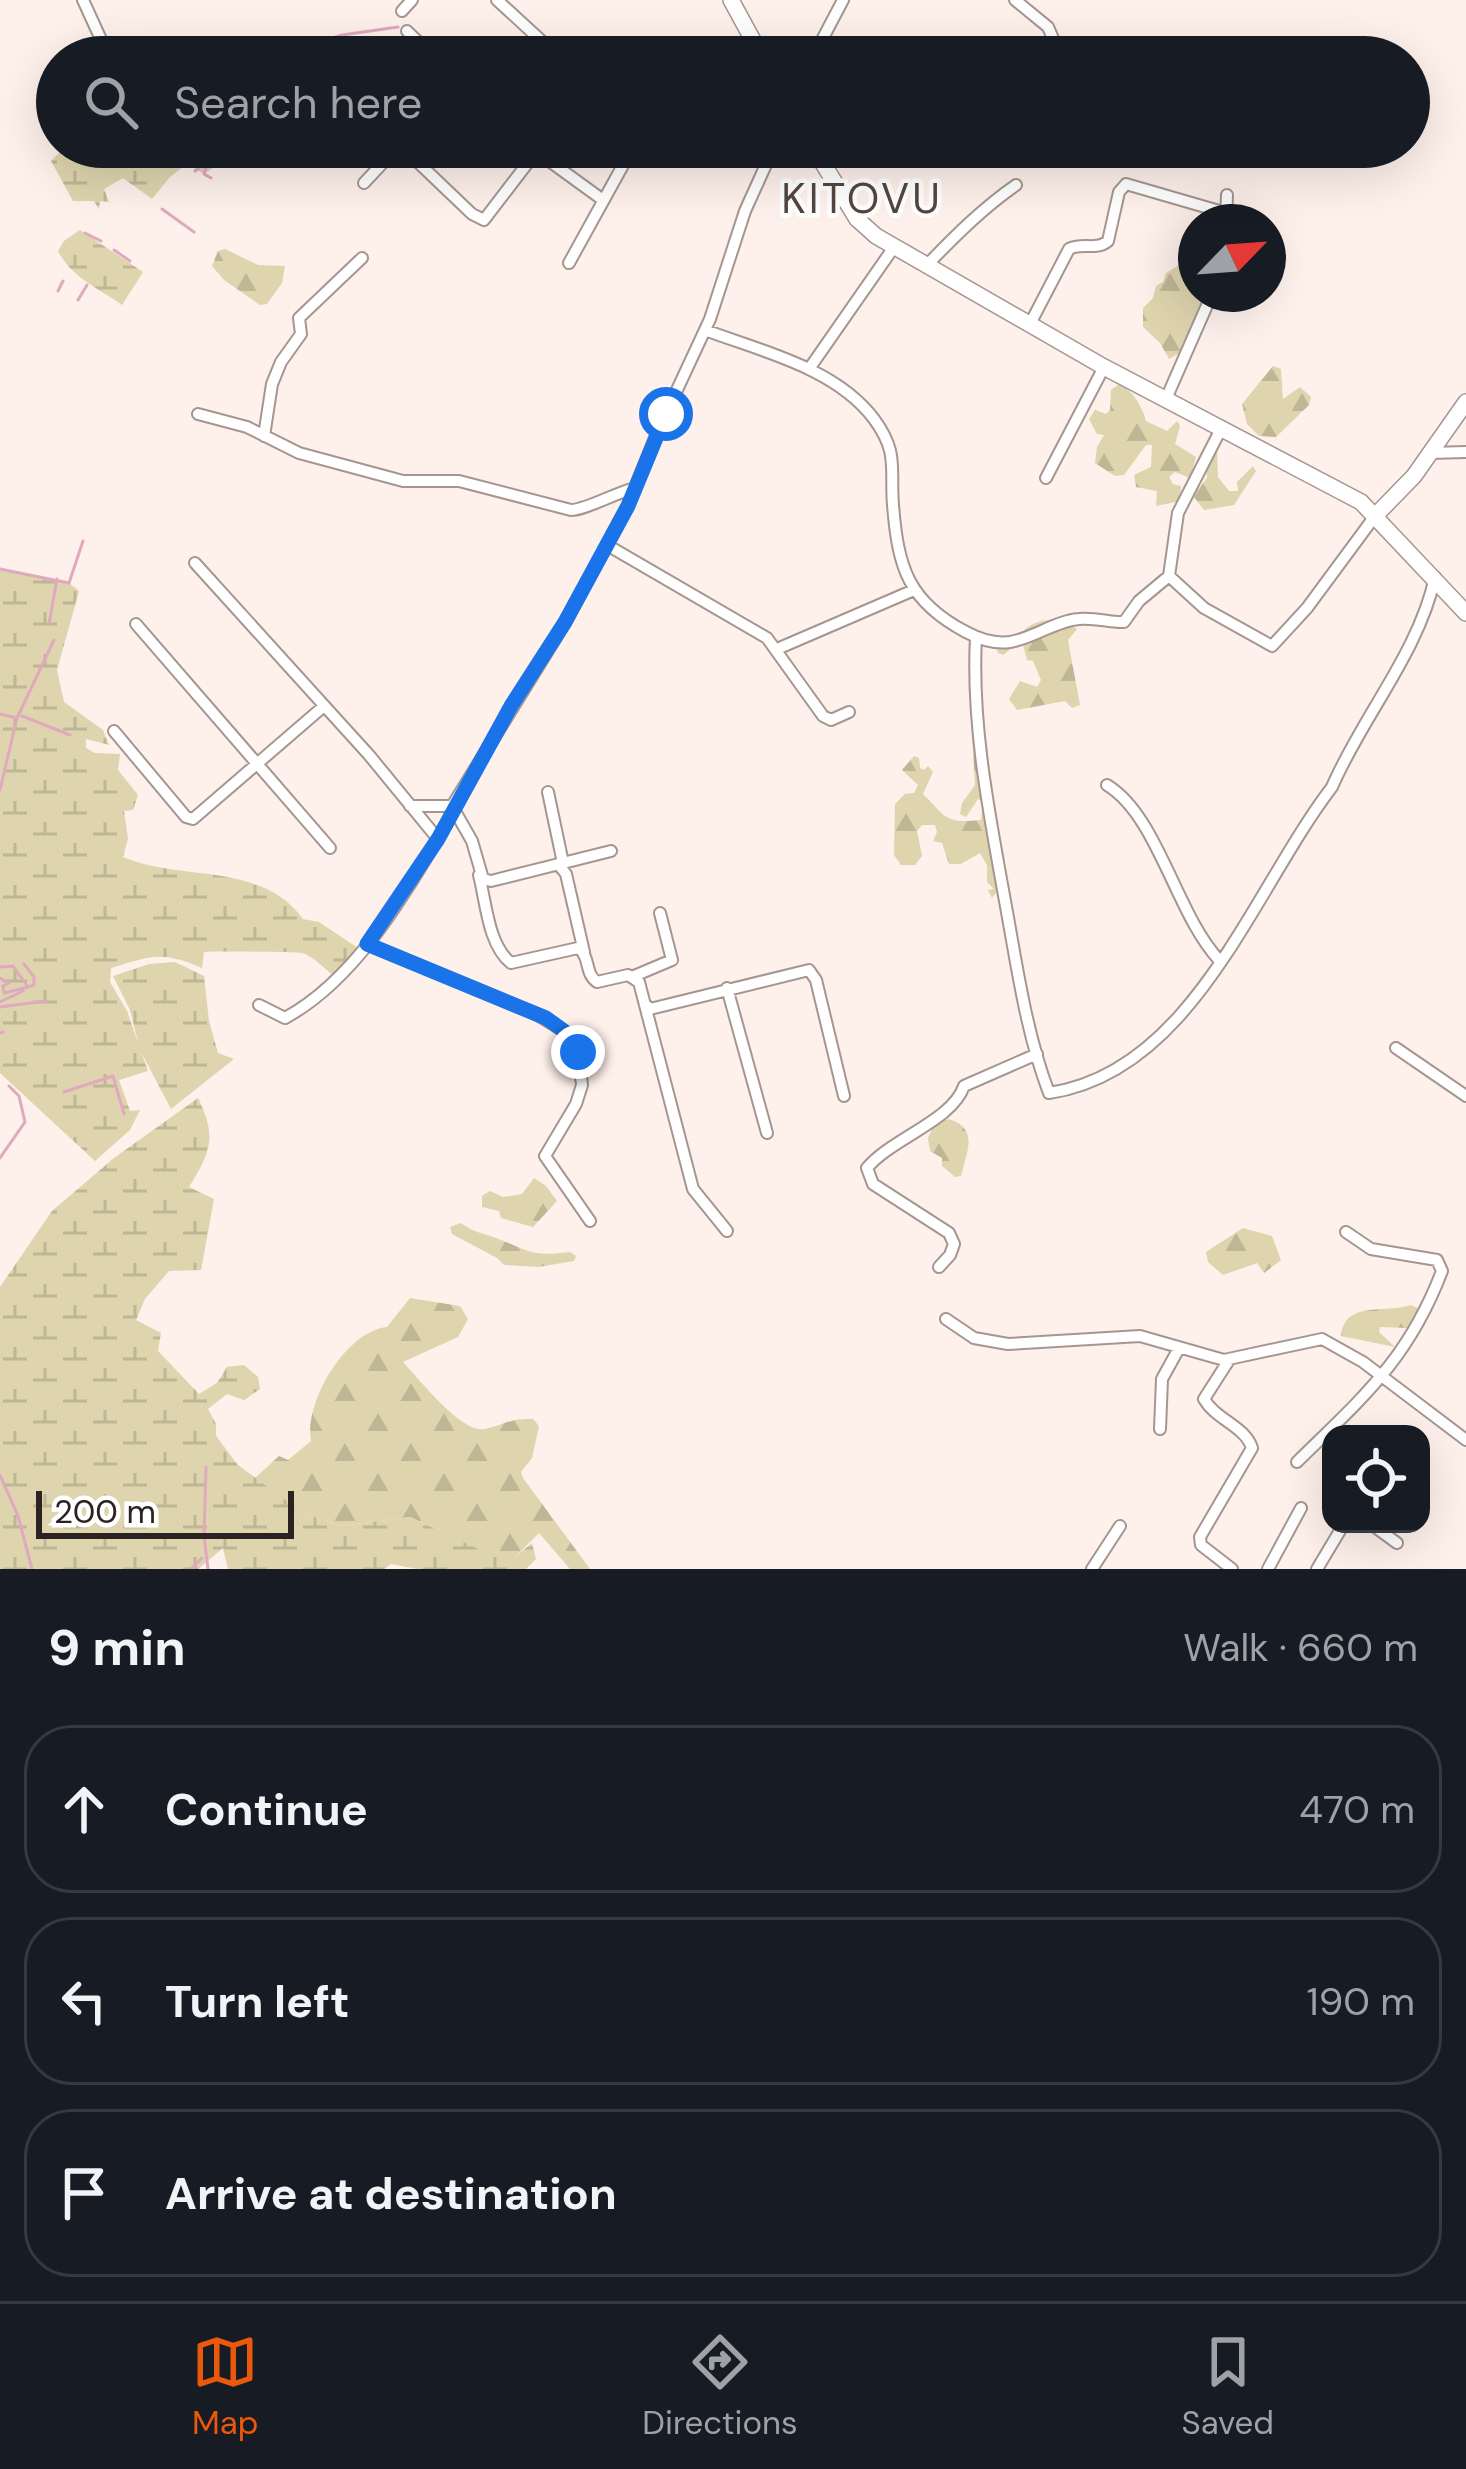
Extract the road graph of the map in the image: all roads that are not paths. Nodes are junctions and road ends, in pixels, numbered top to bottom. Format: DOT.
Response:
graph roads {
  1 [pos="83,0"];
  2 [pos="412,0"];
  3 [pos="497,0"];
  4 [pos="731,0"];
  5 [pos="843,0"];
  6 [pos="1015,0"];
  7 [pos="402,11"];
  8 [pos="407,31"];
  9 [pos="99,36"];
  10 [pos="412,36"];
  11 [pos="536,36"];
  12 [pos="751,36"];
  13 [pos="824,36"];
  14 [pos="1052,36"];
  15 [pos="378,168"];
  16 [pos="424,168"];
  17 [pos="524,168"];
  18 [pos="559,168"];
  19 [pos="622,168"];
  20 [pos="764,168"];
  21 [pos="826,168"];
  22 [pos="364,183"];
  23 [pos="1016,184"];
  24 [pos="1227,195"];
  25 [pos="603,200"];
  26 [pos="1187,204"];
  27 [pos="1227,204"];
  28 [pos="894,247"];
  29 [pos="362,257"];
  30 [pos="569,263"];
  31 [pos="928,264"];
  32 [pos="1204,312"];
  33 [pos="1030,324"];
  34 [pos="705,330"];
  35 [pos="1104,367"];
  36 [pos="809,369"];
  37 [pos="1166,398"];
  38 [pos="1466,402"];
  39 [pos="198,414"];
  40 [pos="1222,427"];
  41 [pos="264,436"];
  42 [pos="1466,452"];
  43 [pos="1430,453"];
  44 [pos="1046,478"];
  45 [pos="634,488"];
  46 [pos="1375,516"];
  47 [pos="607,545"];
  48 [pos="195,563"];
  49 [pos="1169,576"];
  50 [pos="1435,577"];
  51 [pos="914,590"];
  52 [pos="1466,613"];
  53 [pos="136,624"];
  54 [pos="976,637"];
  55 [pos="776,649"];
  56 [pos="324,706"];
  57 [pos="849,712"];
  58 [pos="114,731"];
  59 [pos="258,766"];
  60 [pos="1107,784"];
  61 [pos="548,791"];
  62 [pos="410,806"];
  63 [pos="452,806"];
  64 [pos="438,839"];
  65 [pos="330,848"];
  66 [pos="611,851"];
  67 [pos="560,864"];
  68 [pos="479,875"];
  69 [pos="660,913"];
  70 [pos="367,944"];
  71 [pos="585,955"];
  72 [pos="1219,960"];
  73 [pos="634,976"];
  74 [pos="727,988"];
  75 [pos="259,1004"];
  76 [pos="645,1004"];
  77 [pos="1396,1048"];
  78 [pos="1037,1054"];
  79 [pos="844,1096"];
  80 [pos="1466,1096"];
  81 [pos="767,1133"];
  82 [pos="590,1220"];
  83 [pos="727,1231"];
  84 [pos="1346,1232"];
  85 [pos="939,1267"];
  86 [pos="946,1319"];
  87 [pos="1178,1350"];
  88 [pos="1228,1360"];
  89 [pos="1383,1378"];
  90 [pos="1160,1429"];
  91 [pos="1466,1440"];
  92 [pos="1297,1462"];
  93 [pos="1300,1508"];
  94 [pos="1120,1526"];
  95 [pos="1339,1533"];
  96 [pos="1383,1533"];
  97 [pos="1396,1543"];
  98 [pos="1093,1569"];
  99 [pos="1232,1569"];
  100 [pos="1268,1569"];
  101 [pos="1317,1569"];
  1 -- 9 [label="street"];
  2 -- 7 [label="street"];
  3 -- 11 [label="street"];
  4 -- 12 [label="street"];
  5 -- 13 [label="street"];
  6 -- 14 [label="street"];
  8 -- 10 [label="street"];
  15 -- 22 [label="street"];
  16 -- 17 [label="street"];
  18 -- 25 [label="street"];
  19 -- 25 [label="street"];
  20 -- 34 [label="street"];
  21 -- 28 [label="street"];
  23 -- 31 [label="street"];
  24 -- 27 [label="street"];
  25 -- 30 [label="street"];
  26 -- 33 [label="street"];
  28 -- 31 [label="street"];
  28 -- 36 [label="street"];
  29 -- 41 [label="street"];
  31 -- 33 [label="street"];
  32 -- 37 [label="street"];
  33 -- 35 [label="street"];
  34 -- 36 [label="street"];
  34 -- 45 [label="street"];
  35 -- 37 [label="street"];
  35 -- 44 [label="street"];
  36 -- 51 [label="street"];
  37 -- 40 [label="street"];
  38 -- 43 [label="street"];
  39 -- 41 [label="street"];
  40 -- 46 [label="street"];
  40 -- 49 [label="street"];
  41 -- 45 [label="street"];
  42 -- 43 [label="street"];
  43 -- 46 [label="street"];
  45 -- 47 [label="street"];
  46 -- 49 [label="street"];
  46 -- 50 [label="street"];
  47 -- 55 [label="street"];
  47 -- 63 [label="street"];
  48 -- 56 [label="street"];
  49 -- 54 [label="street"];
  50 -- 52 [label="street"];
  50 -- 72 [label="street"];
  51 -- 54 [label="street"];
  51 -- 55 [label="street"];
  53 -- 59 [label="street"];
  54 -- 78 [label="street"];
  55 -- 57 [label="street"];
  56 -- 59 [label="street"];
  56 -- 62 [label="street"];
  58 -- 59 [label="street"];
  59 -- 65 [label="street"];
  60 -- 72 [label="street"];
  61 -- 67 [label="street"];
  62 -- 63 [label="street"];
  62 -- 64 [label="street"];
  63 -- 64 [label="street"];
  63 -- 68 [label="street"];
  64 -- 70 [label="street"];
  66 -- 67 [label="street"];
  67 -- 68 [label="street"];
  67 -- 71 [label="street"];
  68 -- 71 [label="street"];
  69 -- 73 [label="street"];
  70 -- 75 [label="street"];
  70 -- 82 [label="street"];
  71 -- 73 [label="street"];
  72 -- 78 [label="street"];
  73 -- 76 [label="street"];
  74 -- 76 [label="street"];
  74 -- 79 [label="street"];
  74 -- 81 [label="street"];
  76 -- 83 [label="street"];
  77 -- 80 [label="street"];
  78 -- 85 [label="street"];
  84 -- 89 [label="street"];
  86 -- 87 [label="street"];
  87 -- 88 [label="street"];
  87 -- 90 [label="street"];
  88 -- 89 [label="street"];
  88 -- 99 [label="street"];
  89 -- 91 [label="street"];
  89 -- 92 [label="street"];
  93 -- 100 [label="street"];
  94 -- 98 [label="street"];
  95 -- 101 [label="street"];
  96 -- 97 [label="street"];
}
